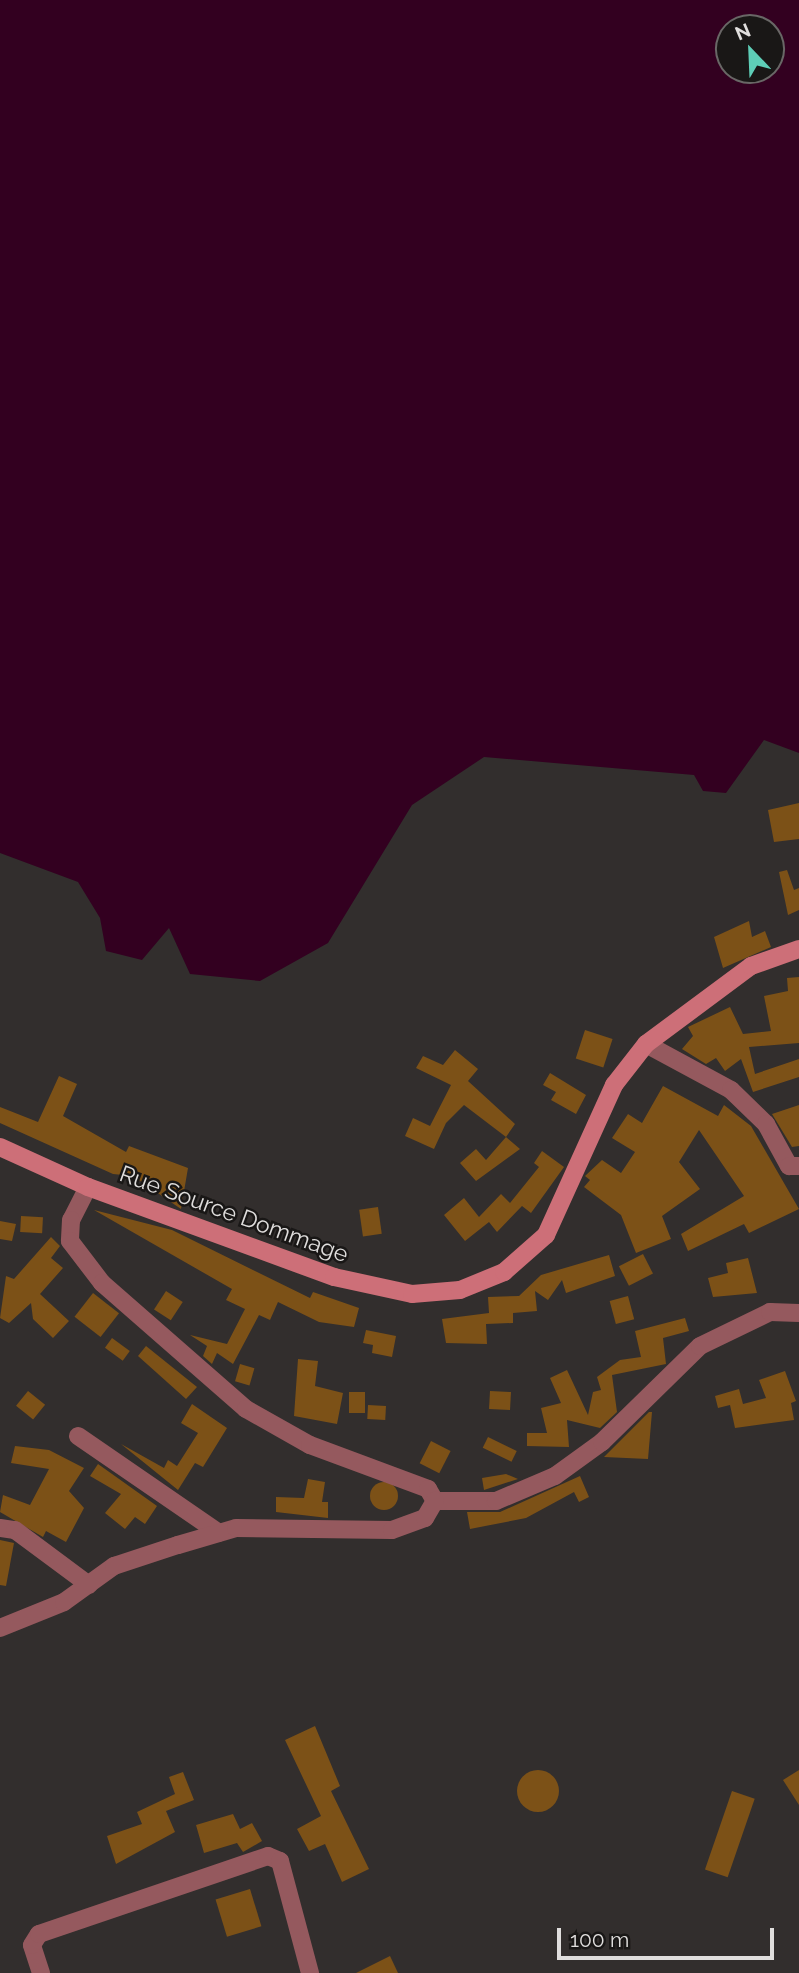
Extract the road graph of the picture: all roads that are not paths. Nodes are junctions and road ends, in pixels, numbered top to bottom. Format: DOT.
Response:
graph roads {
  1 [pos="799,949"];
  2 [pos="646,1044"];
  3 [pos="0,1147"];
  4 [pos="799,1167"];
  5 [pos="88,1187"];
  6 [pos="799,1313"];
  7 [pos="78,1436"];
  8 [pos="435,1501"];
  9 [pos="0,1528"];
  10 [pos="219,1533"];
  11 [pos="89,1585"];
  12 [pos="0,1628"];
  13 [pos="41,1973"];
  14 [pos="310,1973"];
  1 -- 2 [label="main road, Rue Source Dommage"];
  2 -- 4 [label="street"];
  2 -- 5 [label="main road, Rue Source Dommage"];
  3 -- 5 [label="main road, Rue Source Dommage"];
  5 -- 8 [label="street"];
  6 -- 8 [label="street"];
  7 -- 10 [label="street"];
  8 -- 10 [label="street"];
  9 -- 11 [label="street"];
  10 -- 11 [label="street"];
  11 -- 12 [label="street"];
  13 -- 14 [label="street"];
}
